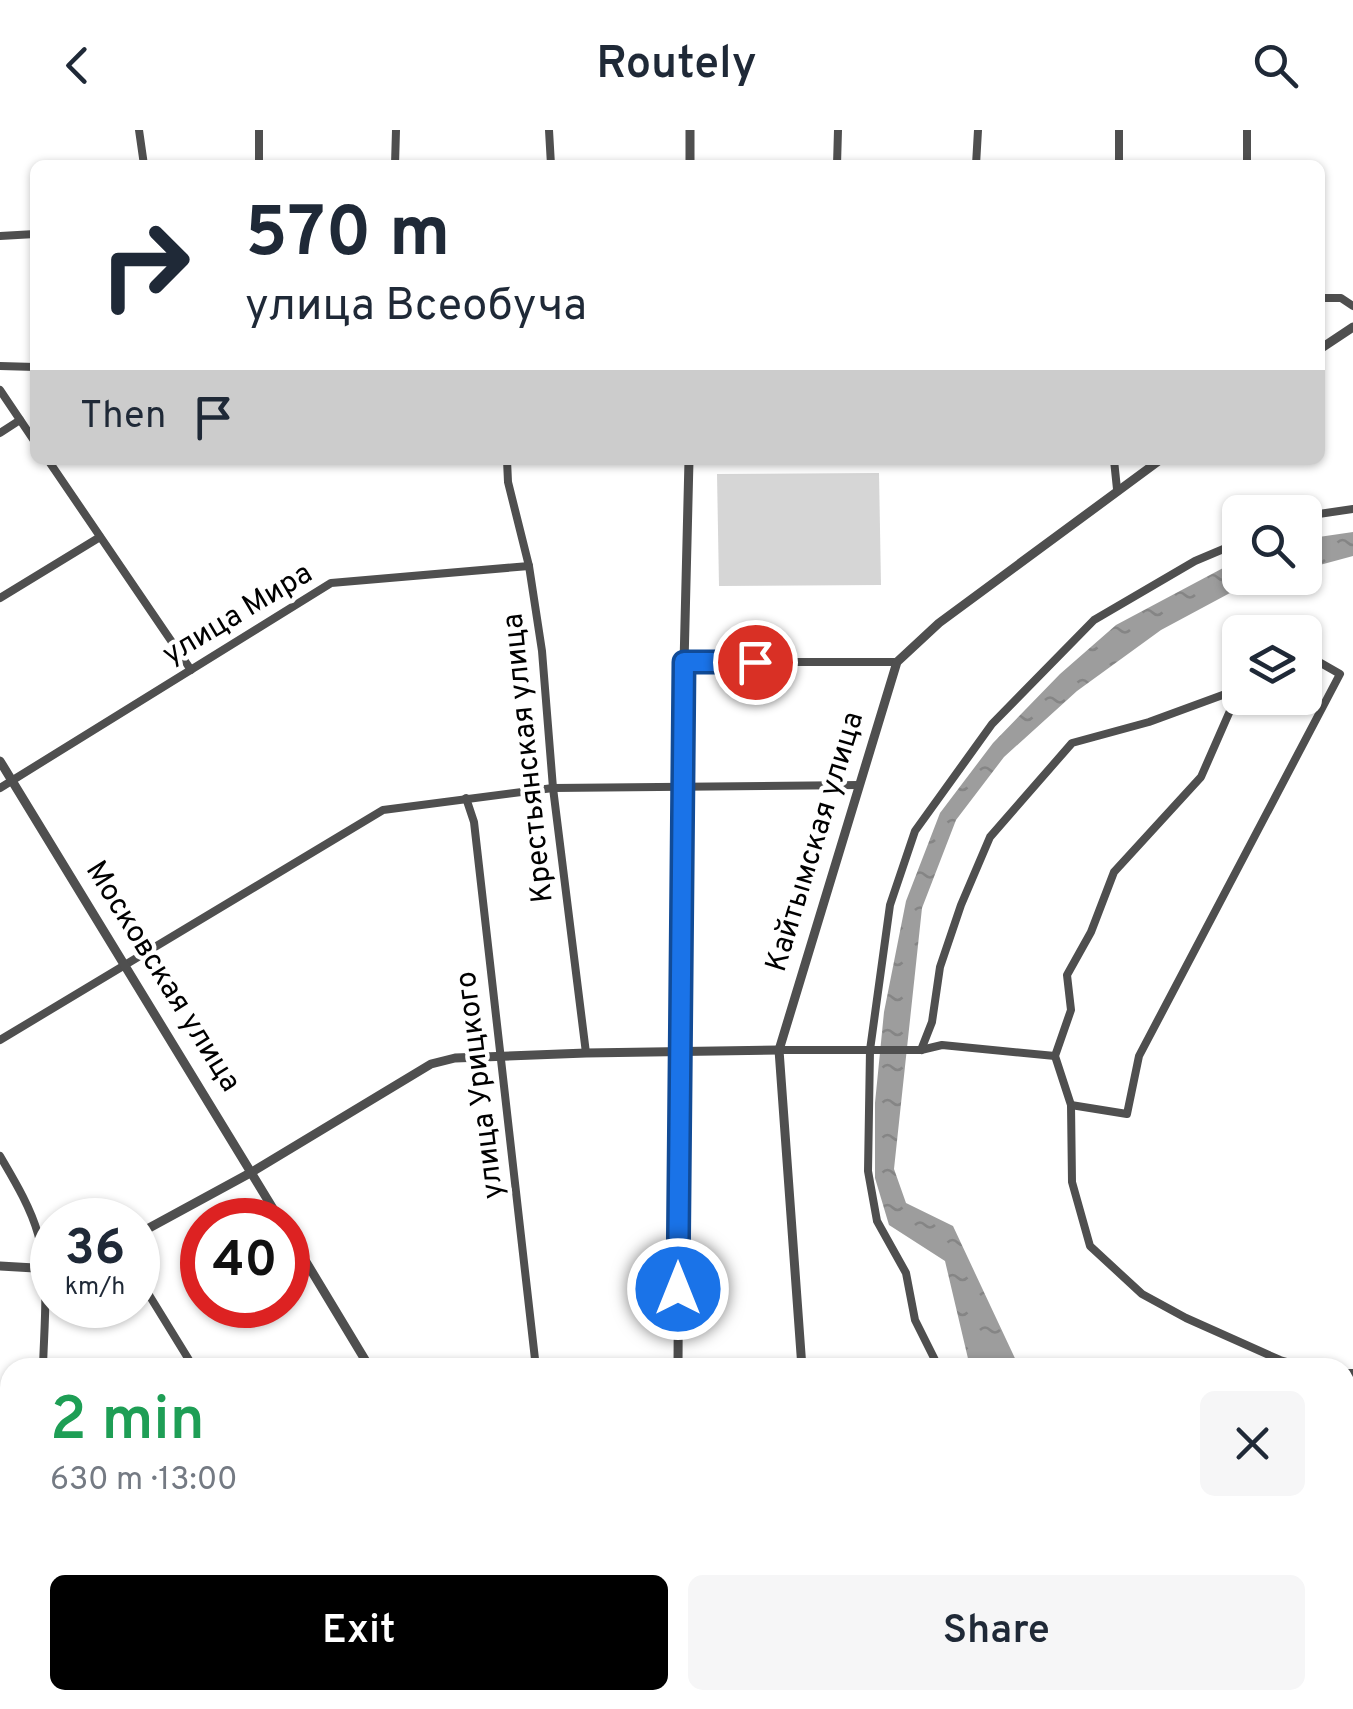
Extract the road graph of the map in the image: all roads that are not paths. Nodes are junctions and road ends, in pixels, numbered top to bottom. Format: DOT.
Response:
graph roads {
  1 [pos="139,130"];
  2 [pos="260,130"];
  3 [pos="396,130"];
  4 [pos="549,130"];
  5 [pos="690,130"];
  6 [pos="838,130"];
  7 [pos="978,130"];
  8 [pos="1119,130"];
  9 [pos="1247,130"];
  10 [pos="143,160"];
  11 [pos="260,160"];
  12 [pos="395,160"];
  13 [pos="551,160"];
  14 [pos="690,160"];
  15 [pos="837,160"];
  16 [pos="976,160"];
  17 [pos="1119,160"];
  18 [pos="1246,160"];
  19 [pos="30,234"];
  20 [pos="0,236"];
  21 [pos="1325,298"];
  22 [pos="1353,306"];
  23 [pos="1352,326"];
  24 [pos="1325,345"];
  25 [pos="0,366"];
  26 [pos="30,367"];
  27 [pos="0,390"];
  28 [pos="20,420"];
  29 [pos="0,433"];
  30 [pos="30,435"];
  31 [pos="51,465"];
  32 [pos="507,465"];
  33 [pos="689,465"];
  34 [pos="1115,465"];
  35 [pos="1153,465"];
  36 [pos="1118,489"];
  37 [pos="1353,509"];
  38 [pos="1322,514"];
  39 [pos="100,537"];
  40 [pos="1222,550"];
  41 [pos="529,566"];
  42 [pos="0,598"];
  43 [pos="684,662"];
  44 [pos="898,662"];
  45 [pos="1322,664"];
  46 [pos="191,670"];
  47 [pos="1222,695"];
  48 [pos="1322,708"];
  49 [pos="1228,715"];
  50 [pos="1318,715"];
  51 [pos="0,761"];
  52 [pos="12,780"];
  53 [pos="860,785"];
  54 [pos="682,786"];
  55 [pos="0,788"];
  56 [pos="553,788"];
  57 [pos="466,798"];
  58 [pos="124,963"];
  59 [pos="0,1040"];
  60 [pos="779,1050"];
  61 [pos="870,1050"];
  62 [pos="921,1050"];
  63 [pos="680,1052"];
  64 [pos="586,1053"];
  65 [pos="499,1056"];
  66 [pos="1055,1056"];
  67 [pos="1071,1105"];
  68 [pos="0,1156"];
  69 [pos="252,1172"];
  70 [pos="267,1198"];
  71 [pos="30,1214"];
  72 [pos="160,1222"];
  73 [pos="0,1266"];
  74 [pos="30,1268"];
  75 [pos="310,1268"];
  76 [pos="160,1313"];
  77 [pos="45,1328"];
  78 [pos="44,1358"];
  79 [pos="188,1358"];
  80 [pos="364,1358"];
  81 [pos="535,1358"];
  82 [pos="678,1358"];
  83 [pos="801,1358"];
  84 [pos="935,1358"];
  85 [pos="1281,1358"];
  1 -- 10 [label="street"];
  2 -- 11 [label="street"];
  3 -- 12 [label="street"];
  4 -- 13 [label="street"];
  5 -- 14 [label="street"];
  6 -- 15 [label="street"];
  7 -- 16 [label="street"];
  8 -- 17 [label="street"];
  9 -- 18 [label="street"];
  19 -- 20 [label="street"];
  21 -- 22 [label="street"];
  23 -- 24 [label="street"];
  25 -- 26 [label="street"];
  27 -- 28 [label="street"];
  28 -- 29 [label="street"];
  28 -- 30 [label="street"];
  31 -- 39 [label="street"];
  32 -- 41 [label="street, Крестьянская улица"];
  33 -- 43 [label="street"];
  34 -- 36 [label="street"];
  35 -- 36 [label="street, Кайтымская улица"];
  36 -- 44 [label="street, Кайтымская улица"];
  37 -- 38 [label="street"];
  39 -- 42 [label="street"];
  39 -- 46 [label="street"];
  40 -- 61 [label="street"];
  41 -- 46 [label="street, улица Мира"];
  41 -- 56 [label="street, Крестьянская улица"];
  43 -- 44 [label="street"];
  43 -- 54 [label="street"];
  44 -- 53 [label="street, Кайтымская улица"];
  45 -- 48 [label="street"];
  46 -- 52 [label="street, улица Мира"];
  47 -- 62 [label="street"];
  49 -- 66 [label="street"];
  50 -- 67 [label="street"];
  51 -- 52 [label="street, Московская улица"];
  52 -- 55 [label="street, улица Мира"];
  52 -- 58 [label="street, Московская улица"];
  53 -- 54 [label="street"];
  53 -- 60 [label="street, Кайтымская улица"];
  54 -- 56 [label="street"];
  54 -- 63 [label="street"];
  56 -- 57 [label="street"];
  56 -- 64 [label="street, Крестьянская улица"];
  57 -- 58 [label="street"];
  57 -- 65 [label="street, улица Урицкого"];
  58 -- 59 [label="street"];
  58 -- 69 [label="street, Московская улица"];
  60 -- 61 [label="street"];
  60 -- 63 [label="street"];
  60 -- 83 [label="street, Кайтымская улица"];
  61 -- 62 [label="street"];
  61 -- 84 [label="street"];
  62 -- 66 [label="street"];
  63 -- 64 [label="street"];
  63 -- 82 [label="street"];
  64 -- 65 [label="street"];
  65 -- 69 [label="street"];
  65 -- 81 [label="street, улица Урицкого"];
  66 -- 67 [label="street"];
  67 -- 85 [label="street"];
  68 -- 71 [label="street"];
  69 -- 70 [label="street, Московская улица"];
  69 -- 72 [label="street"];
  73 -- 74 [label="street"];
  75 -- 80 [label="street"];
  76 -- 79 [label="street"];
  77 -- 78 [label="street"];
}
